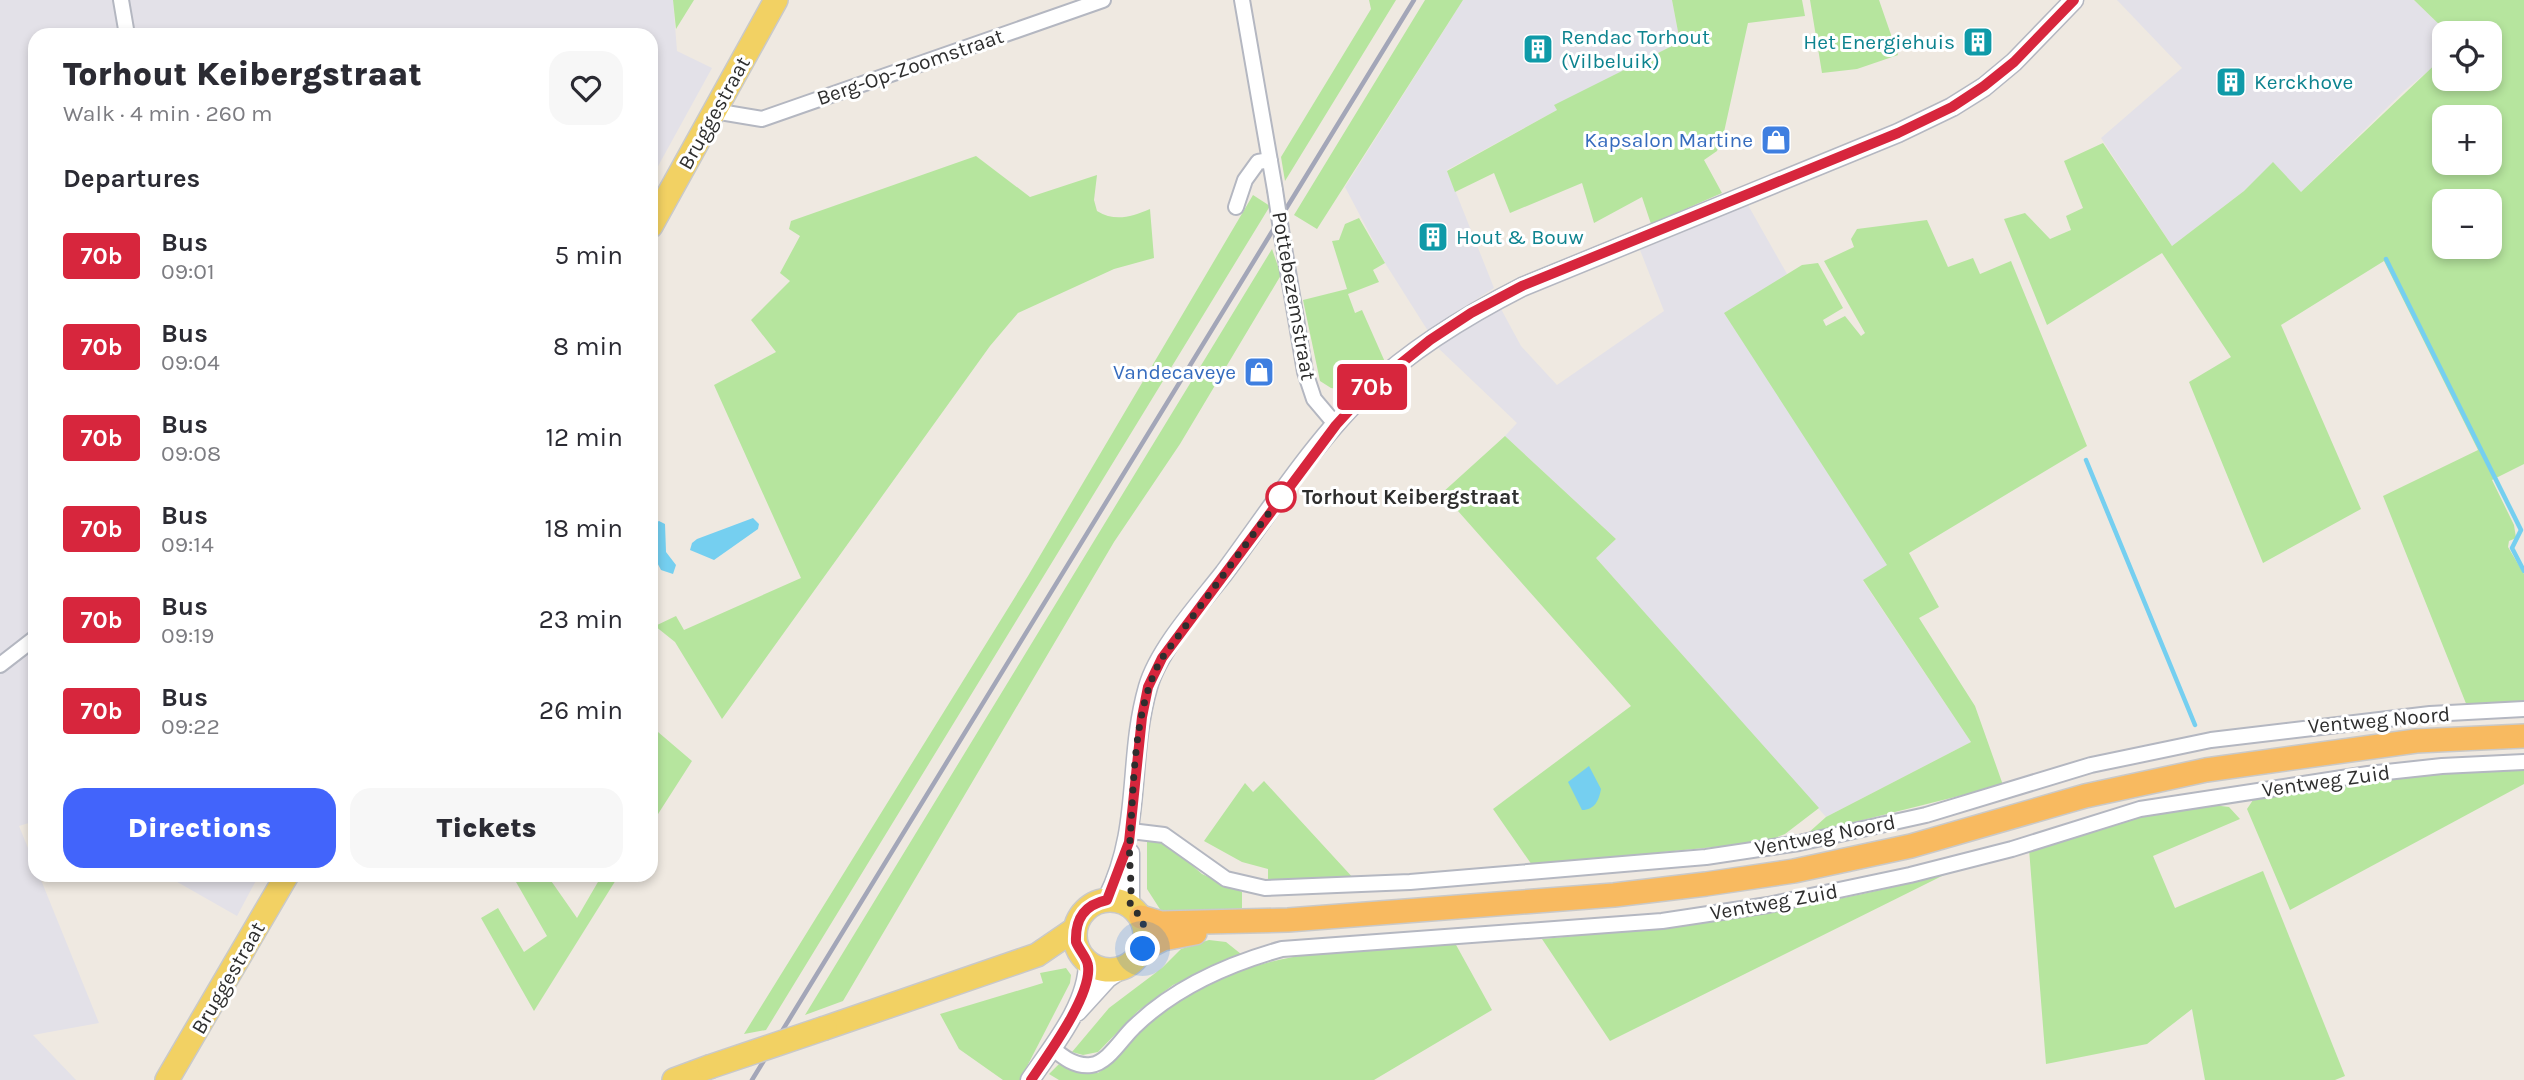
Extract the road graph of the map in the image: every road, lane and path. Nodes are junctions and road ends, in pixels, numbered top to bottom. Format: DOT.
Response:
graph roads {
  1 [pos="121,0"];
  2 [pos="776,0"];
  3 [pos="1103,0"];
  4 [pos="1242,0"];
  5 [pos="2074,0"];
  6 [pos="127,28"];
  7 [pos="714,111"];
  8 [pos="1270,160"];
  9 [pos="1236,207"];
  10 [pos="658,213"];
  11 [pos="1336,425"];
  12 [pos="28,643"];
  13 [pos="0,665"];
  14 [pos="2524,709"];
  15 [pos="2524,736"];
  16 [pos="2524,762"];
  17 [pos="1130,836"];
  18 [pos="283,882"];
  19 [pos="1107,900"];
  20 [pos="1136,911"];
  21 [pos="1289,920"];
  22 [pos="1075,929"];
  23 [pos="1143,949"];
  24 [pos="1037,956"];
  25 [pos="1085,959"];
  26 [pos="1123,968"];
  27 [pos="1070,1020"];
  28 [pos="1052,1048"];
  29 [pos="167,1080"];
  30 [pos="674,1080"];
  31 [pos="1030,1080"];
  1 -- 6 [label="street"];
  2 -- 7 [label="main road, Bruggestraat"];
  3 -- 7 [label="street, Berg-Op-Zoomstraat"];
  4 -- 8 [label="street, Pottebezemstraat"];
  5 -- 11 [label="street"];
  7 -- 10 [label="main road, Bruggestraat"];
  8 -- 9 [label="street, Pottebezemstraat"];
  8 -- 11 [label="street, Pottebezemstraat, bridge"];
  11 -- 17 [label="street"];
  12 -- 13 [label="street"];
  14 -- 17 [label="street, Ventweg Noord"];
  15 -- 21 [label="highway"];
  16 -- 28 [label="street, Ventweg Zuid"];
  17 -- 19 [label="street"];
  17 -- 20 [label="street"];
  18 -- 29 [label="main road, Bruggestraat"];
  19 -- 20 [label="main road"];
  19 -- 22 [label="main road"];
  20 -- 21 [label="highway"];
  20 -- 23 [label="main road"];
  21 -- 23 [label="highway"];
  22 -- 24 [label="main road"];
  22 -- 25 [label="main road"];
  23 -- 26 [label="main road"];
  24 -- 25 [label="main road"];
  24 -- 30 [label="main road, bridge"];
  25 -- 26 [label="main road"];
  25 -- 27 [label="street"];
  26 -- 27 [label="street"];
  27 -- 28 [label="street"];
  28 -- 31 [label="street"];
}
